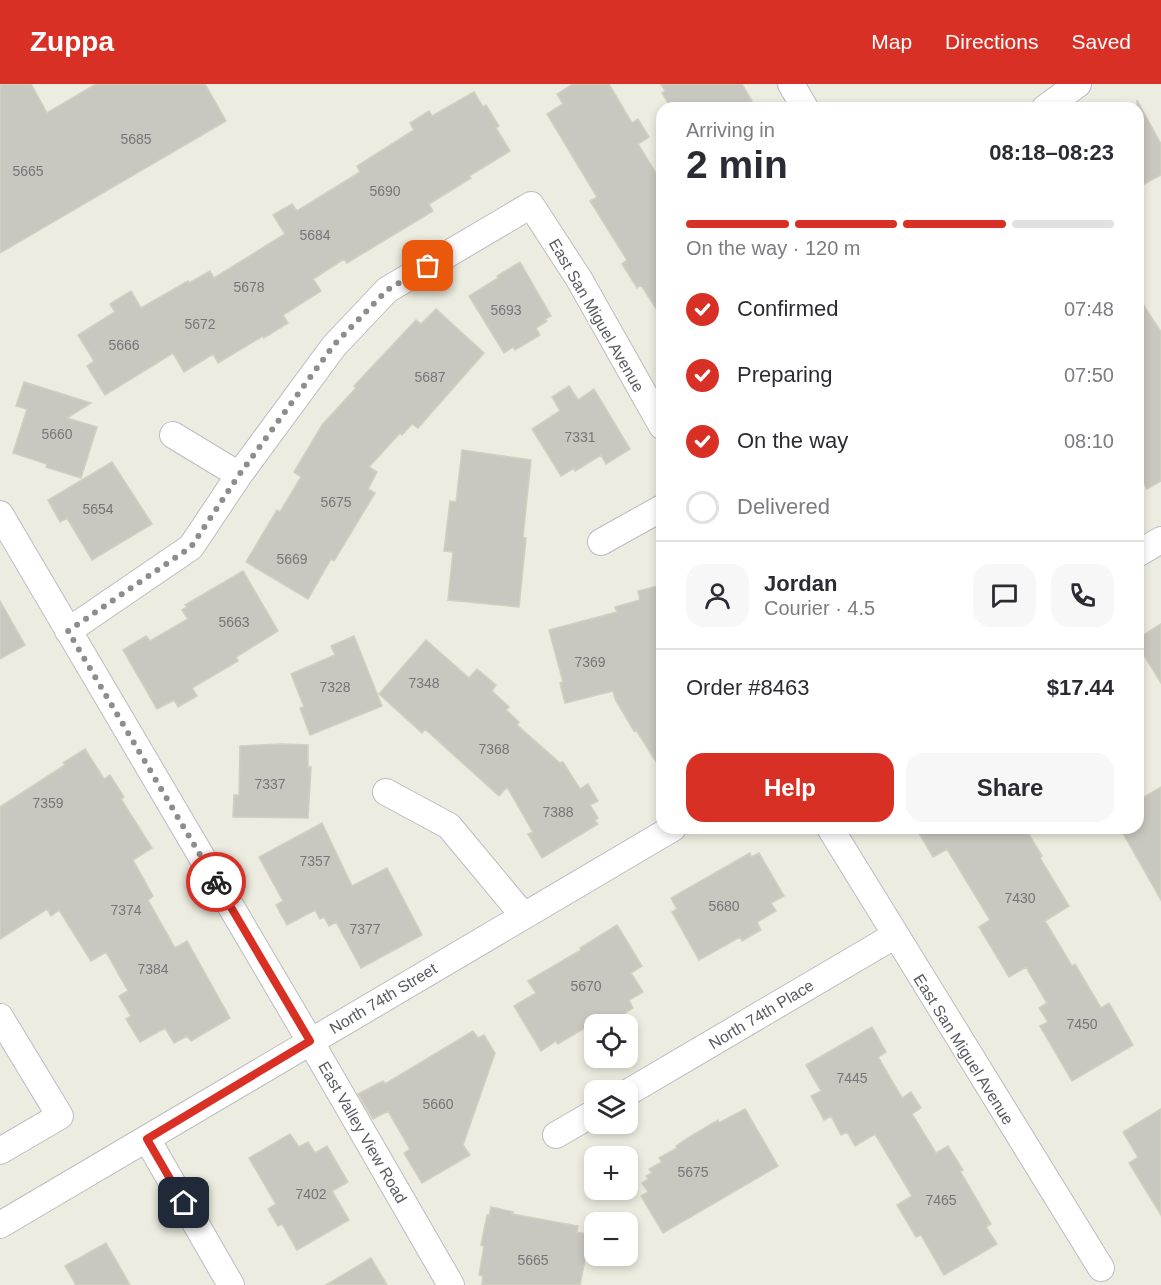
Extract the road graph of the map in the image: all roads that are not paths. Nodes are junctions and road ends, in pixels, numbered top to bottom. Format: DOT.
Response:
graph roads {
  1 [pos="791,84"];
  2 [pos="1078,84"];
  3 [pos="802,102"];
  4 [pos="1053,102"];
  5 [pos="656,415"];
  6 [pos="173,435"];
  7 [pos="239,475"];
  8 [pos="656,511"];
  9 [pos="0,514"];
  10 [pos="1161,540"];
  11 [pos="601,542"];
  12 [pos="1144,550"];
  13 [pos="68,631"];
  14 [pos="386,792"];
  15 [pos="663,834"];
  16 [pos="834,834"];
  17 [pos="523,915"];
  18 [pos="894,936"];
  19 [pos="0,1017"];
  20 [pos="310,1041"];
  21 [pos="638,1087"];
  22 [pos="584,1119"];
  23 [pos="556,1135"];
  24 [pos="147,1139"];
  25 [pos="0,1151"];
  26 [pos="0,1224"];
  27 [pos="1101,1268"];
  28 [pos="231,1285"];
  29 [pos="451,1285"];
  1 -- 3 [label="street"];
  2 -- 4 [label="street"];
  5 -- 7 [label="street, East San Miguel Avenue"];
  6 -- 7 [label="street"];
  7 -- 13 [label="street"];
  8 -- 11 [label="street"];
  9 -- 13 [label="street, East Valley View Road"];
  10 -- 12 [label="street"];
  13 -- 20 [label="street, East Valley View Road"];
  14 -- 17 [label="street"];
  15 -- 17 [label="street, North 74th Street"];
  16 -- 18 [label="street, East San Miguel Avenue"];
  17 -- 20 [label="street, North 74th Street"];
  18 -- 21 [label="street, North 74th Place"];
  18 -- 27 [label="street, East San Miguel Avenue"];
  19 -- 25 [label="street"];
  20 -- 24 [label="street, North 74th Street"];
  20 -- 29 [label="street, East Valley View Road"];
  22 -- 23 [label="street"];
  24 -- 26 [label="street, North 74th Street"];
  24 -- 28 [label="street"];
}
